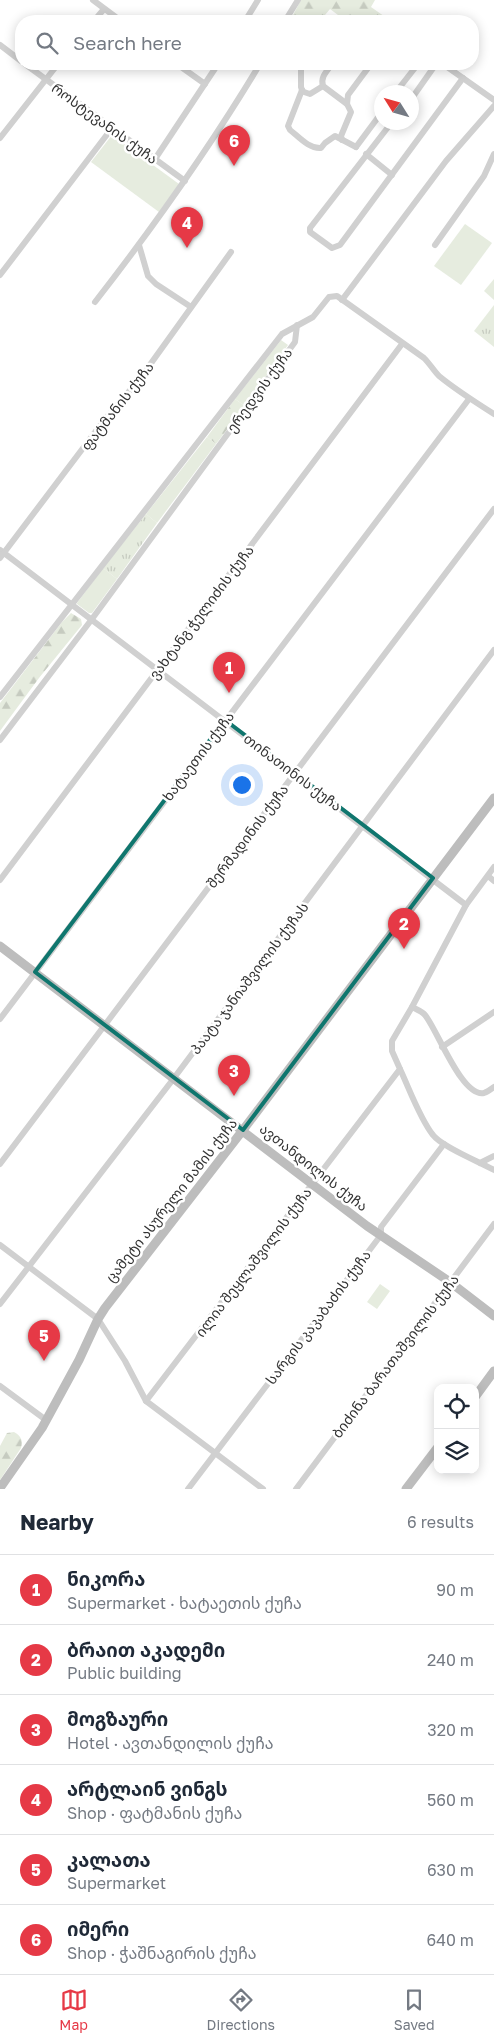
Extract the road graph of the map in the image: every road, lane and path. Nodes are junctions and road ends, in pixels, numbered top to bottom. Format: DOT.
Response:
graph roads {
  1 [pos="93,0"];
  2 [pos="258,0"];
  3 [pos="298,0"];
  4 [pos="104,9"];
  5 [pos="99,15"];
  6 [pos="112,15"];
  7 [pos="249,15"];
  8 [pos="289,15"];
  9 [pos="0,45"];
  10 [pos="15,56"];
  11 [pos="33,70"];
  12 [pos="53,70"];
  13 [pos="185,70"];
  14 [pos="214,70"];
  15 [pos="256,70"];
  16 [pos="301,70"];
  17 [pos="328,70"];
  18 [pos="367,70"];
  19 [pos="413,70"];
  20 [pos="432,70"];
  21 [pos="452,70"];
  22 [pos="463,78"];
  23 [pos="45,79"];
  24 [pos="204,84"];
  25 [pos="402,85"];
  26 [pos="322,86"];
  27 [pos="419,88"];
  28 [pos="302,90"];
  29 [pos="494,100"];
  30 [pos="347,104"];
  31 [pos="494,106"];
  32 [pos="374,123"];
  33 [pos="112,128"];
  34 [pos="386,130"];
  35 [pos="0,138"];
  36 [pos="342,140"];
  37 [pos="356,147"];
  38 [pos="494,154"];
  39 [pos="364,157"];
  40 [pos="154,159"];
  41 [pos="392,174"];
  42 [pos="185,181"];
  43 [pos="139,245"];
  44 [pos="435,245"];
  45 [pos="231,252"];
  46 [pos="0,275"];
  47 [pos="342,300"];
  48 [pos="94,302"];
  49 [pos="191,307"];
  50 [pos="297,324"];
  51 [pos="402,344"];
  52 [pos="469,399"];
  53 [pos="494,414"];
  54 [pos="494,509"];
  55 [pos="1,553"];
  56 [pos="72,604"];
  57 [pos="92,619"];
  58 [pos="494,650"];
  59 [pos="158,670"];
  60 [pos="0,697"];
  61 [pos="225,720"];
  62 [pos="0,740"];
  63 [pos="294,773"];
  64 [pos="494,798"];
  65 [pos="363,825"];
  66 [pos="494,867"];
  67 [pos="488,876"];
  68 [pos="433,878"];
  69 [pos="0,880"];
  70 [pos="494,881"];
  71 [pos="466,905"];
  72 [pos="0,946"];
  73 [pos="35,972"];
  74 [pos="412,1007"];
  75 [pos="494,1012"];
  76 [pos="0,1018"];
  77 [pos="105,1025"];
  78 [pos="442,1047"];
  79 [pos="400,1069"];
  80 [pos="175,1077"];
  81 [pos="494,1087"];
  82 [pos="244,1130"];
  83 [pos="444,1144"];
  84 [pos="494,1156"];
  85 [pos="480,1163"];
  86 [pos="0,1164"];
  87 [pos="494,1170"];
  88 [pos="312,1184"];
  89 [pos="494,1224"];
  90 [pos="380,1235"];
  91 [pos="0,1245"];
  92 [pos="30,1267"];
  93 [pos="450,1282"];
  94 [pos="0,1304"];
  95 [pos="494,1316"];
  96 [pos="98,1319"];
  97 [pos="494,1372"];
  98 [pos="0,1386"];
  99 [pos="479,1393"];
  100 [pos="146,1401"];
  101 [pos="46,1420"];
  102 [pos="434,1452"];
  103 [pos="213,1453"];
  104 [pos="0,1488"];
  105 [pos="188,1489"];
  106 [pos="263,1489"];
  107 [pos="296,1489"];
  108 [pos="406,1489"];
  1 -- 4 [label="street"];
  2 -- 7 [label="street"];
  3 -- 8 [label="street"];
  4 -- 5 [label="street"];
  4 -- 6 [label="street"];
  9 -- 10 [label="street"];
  11 -- 23 [label="street, როსტევანის ქუჩა"];
  12 -- 23 [label="street"];
  13 -- 24 [label="street"];
  14 -- 24 [label="street"];
  15 -- 42 [label="street"];
  16 -- 28 [label="street"];
  17 -- 26 [label="street"];
  18 -- 30 [label="street"];
  19 -- 25 [label="street"];
  20 -- 27 [label="street"];
  21 -- 22 [label="street"];
  22 -- 29 [label="street"];
  22 -- 41 [label="street"];
  23 -- 33 [label="street, როსტევანის ქუჩა"];
  23 -- 35 [label="street"];
  24 -- 40 [label="street"];
  26 -- 28 [label="street"];
  26 -- 30 [label="street"];
  28 -- 36 [label="street"];
  30 -- 36 [label="street"];
  31 -- 47 [label="street"];
  32 -- 37 [label="street"];
  33 -- 40 [label="street, როსტევანის ქუჩა"];
  33 -- 46 [label="street"];
  34 -- 39 [label="street"];
  36 -- 37 [label="street"];
  37 -- 39 [label="street"];
  38 -- 44 [label="street"];
  39 -- 41 [label="street"];
  39 -- 41 [label="street"];
  40 -- 42 [label="street, როსტევანის ქუჩა"];
  42 -- 43 [label="street"];
  43 -- 48 [label="street"];
  43 -- 49 [label="street"];
  45 -- 49 [label="street, ფატმანის ქუჩა"];
  47 -- 50 [label="street"];
  47 -- 51 [label="street"];
  49 -- 55 [label="street, ფატმანის ქუჩა"];
  50 -- 56 [label="street, ერედვის ქუჩა"];
  50 -- 57 [label="street, ერედვის ქუჩა"];
  51 -- 52 [label="street"];
  51 -- 59 [label="street, ვახტანგ ჭელიძის ქუჩა"];
  52 -- 53 [label="street"];
  52 -- 61 [label="street, ხატაეთის ქუჩა"];
  54 -- 63 [label="street, შერმადინის ქუჩა"];
  55 -- 56 [label="street, თინათინის ქუჩა"];
  56 -- 57 [label="street, თინათინის ქუჩა"];
  56 -- 60 [label="street, ერედვის ქუჩა"];
  57 -- 59 [label="street, თინათინის ქუჩა"];
  57 -- 62 [label="street, ერედვის ქუჩა"];
  58 -- 65 [label="street, პაატა ჯანიაშვილის ქუჩას"];
  59 -- 61 [label="street, თინათინის ქუჩა"];
  59 -- 69 [label="street, ვახტანგ ჭელიძის ქუჩა"];
  61 -- 63 [label="street, თინათინის ქუჩა"];
  61 -- 73 [label="street, ხატაეთის ქუჩა"];
  63 -- 65 [label="street, თინათინის ქუჩა"];
  63 -- 77 [label="street, შერმადინის ქუჩა"];
  64 -- 68 [label="street, ცამეტი ასურელი მამის ქუჩა"];
  65 -- 68 [label="street, თინათინის ქუჩა"];
  65 -- 80 [label="street, პაატა ჯანიაშვილის ქუჩას"];
  66 -- 67 [label="street"];
  67 -- 70 [label="street"];
  67 -- 71 [label="street"];
  68 -- 71 [label="street, თინათინის ქუჩა"];
  68 -- 82 [label="street, ცამეტი ასურელი მამის ქუჩა"];
  71 -- 74 [label="street"];
  72 -- 73 [label="street, ავთანდილის ქუჩა"];
  73 -- 76 [label="street, ხატაეთის ქუჩა"];
  73 -- 77 [label="street, ავთანდილის ქუჩა"];
  74 -- 78 [label="street"];
  74 -- 79 [label="street"];
  75 -- 78 [label="street"];
  77 -- 80 [label="street, ავთანდილის ქუჩა"];
  77 -- 86 [label="street, შერმადინის ქუჩა"];
  78 -- 81 [label="street"];
  79 -- 83 [label="street"];
  79 -- 88 [label="street, ილია შეყლაშვილის ქუჩა"];
  80 -- 82 [label="street, ავთანდილის ქუჩა"];
  80 -- 92 [label="street, პაატა ჯანიაშვილის ქუჩას"];
  82 -- 88 [label="street, ავთანდილის ქუჩა"];
  82 -- 96 [label="street, ცამეტი ასურელი მამის ქუჩა"];
  83 -- 85 [label="street"];
  83 -- 90 [label="street, სარგის კაკაბაძის ქუჩა"];
  84 -- 85 [label="street"];
  85 -- 87 [label="street"];
  88 -- 90 [label="street, ავთანდილის ქუჩა"];
  88 -- 100 [label="street, ილია შეყლაშვილის ქუჩა"];
  89 -- 93 [label="street, ბიძინა ბარათაშვილის ქუჩა"];
  90 -- 93 [label="street, ავთანდილის ქუჩა"];
  90 -- 103 [label="street, სარგის კაკაბაძის ქუჩა"];
  91 -- 92 [label="street"];
  92 -- 94 [label="street, პაატა ჯანიაშვილის ქუჩას"];
  92 -- 96 [label="street"];
  93 -- 95 [label="street, ავთანდილის ქუჩა"];
  93 -- 107 [label="street, ბიძინა ბარათაშვილის ქუჩა"];
  96 -- 100 [label="street"];
  96 -- 101 [label="street, ცამეტი ასურელი მამის ქუჩა"];
  97 -- 99 [label="street"];
  98 -- 101 [label="street"];
  100 -- 103 [label="street"];
  101 -- 104 [label="street, ცამეტი ასურელი მამის ქუჩა"];
  102 -- 108 [label="street"];
  103 -- 105 [label="street, სარგის კაკაბაძის ქუჩა"];
  103 -- 106 [label="street"];
}
